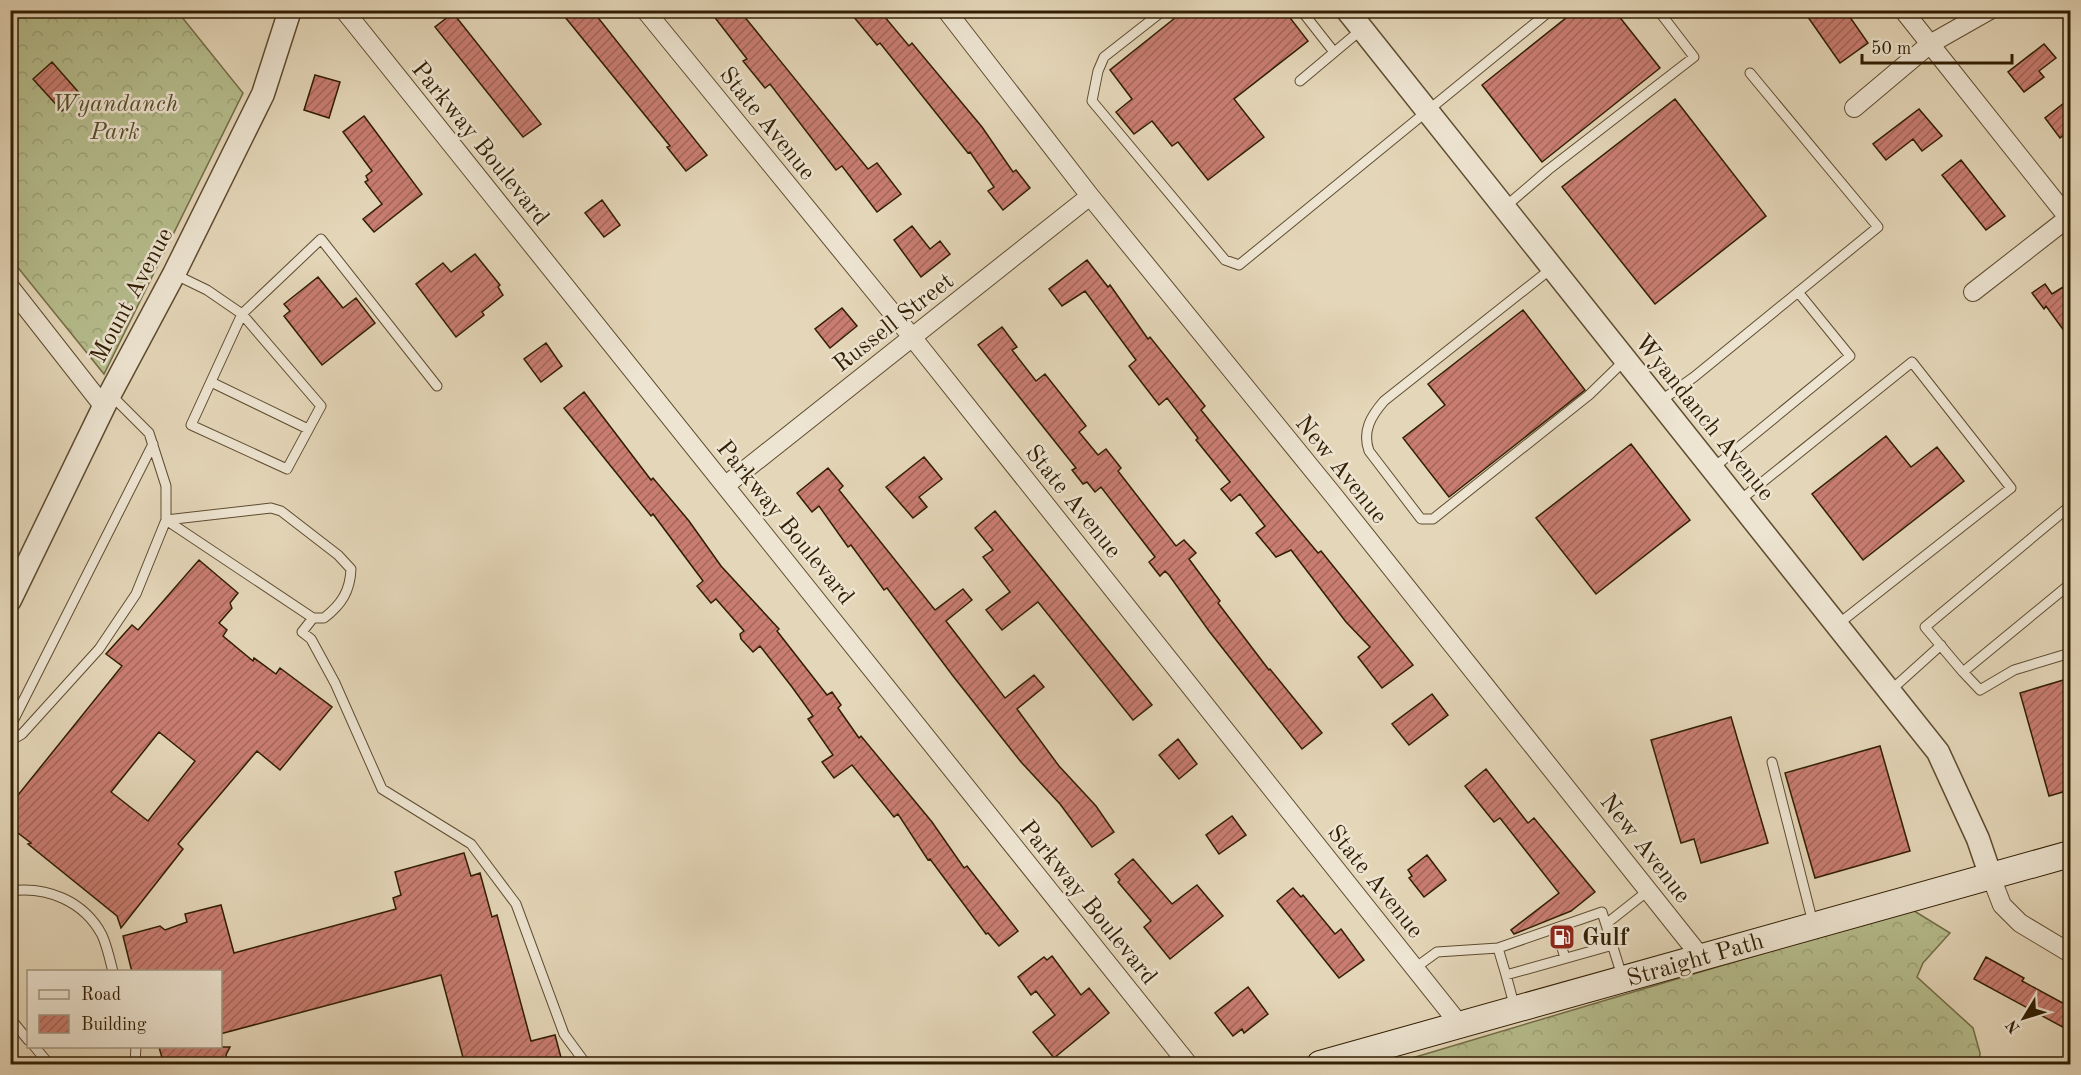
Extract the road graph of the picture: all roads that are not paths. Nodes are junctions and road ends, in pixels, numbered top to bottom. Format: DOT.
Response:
graph roads {
  1 [pos="290,10"];
  2 [pos="344,10"];
  3 [pos="645,10"];
  4 [pos="946,10"];
  5 [pos="1164,10"];
  6 [pos="1301,10"];
  7 [pos="1347,10"];
  8 [pos="1551,10"];
  9 [pos="1658,10"];
  10 [pos="1903,10"];
  11 [pos="1990,10"];
  12 [pos="1362,29"];
  13 [pos="1930,45"];
  14 [pos="1335,52"];
  15 [pos="1750,73"];
  16 [pos="1300,81"];
  17 [pos="1854,108"];
  18 [pos="1427,112"];
  19 [pos="1089,196"];
  20 [pos="1503,208"];
  21 [pos="2069,219"];
  22 [pos="1552,268"];
  23 [pos="174,274"];
  24 [pos="10,287"];
  25 [pos="1798,292"];
  26 [pos="1974,292"];
  27 [pos="242,314"];
  28 [pos="912,337"];
  29 [pos="1625,360"];
  30 [pos="211,382"];
  31 [pos="437,386"];
  32 [pos="107,400"];
  33 [pos="1659,402"];
  34 [pos="308,429"];
  35 [pos="153,444"];
  36 [pos="1712,469"];
  37 [pos="726,485"];
  38 [pos="1739,502"];
  39 [pos="2070,506"];
  40 [pos="166,520"];
  41 [pos="2070,584"];
  42 [pos="10,600"];
  43 [pos="313,618"];
  44 [pos="1837,625"];
  45 [pos="1941,645"];
  46 [pos="2070,653"];
  47 [pos="1963,672"];
  48 [pos="1890,691"];
  49 [pos="10,727"];
  50 [pos="10,741"];
  51 [pos="1772,762"];
  52 [pos="2070,854"];
  53 [pos="1990,874"];
  54 [pos="1649,889"];
  55 [pos="10,891"];
  56 [pos="1606,924"];
  57 [pos="1814,925"];
  58 [pos="1556,928"];
  59 [pos="1613,945"];
  60 [pos="1498,948"];
  61 [pos="2070,953"];
  62 [pos="1701,957"];
  63 [pos="1565,958"];
  64 [pos="1415,968"];
  65 [pos="112,970"];
  66 [pos="1506,975"];
  67 [pos="1623,979"];
  68 [pos="1516,1010"];
  69 [pos="10,1018"];
  70 [pos="1460,1025"];
  71 [pos="27,1039"];
  72 [pos="35,1048"];
  73 [pos="136,1048"];
  74 [pos="49,1065"];
  75 [pos="135,1065"];
  76 [pos="586,1065"];
  77 [pos="1188,1065"];
  78 [pos="1320,1065"];
  1 -- 23 [label="street, Mount Avenue"];
  2 -- 37 [label="street, Parkway Boulevard"];
  3 -- 28 [label="street, State Avenue"];
  4 -- 19 [label="street, New Avenue"];
  5 -- 18 [label="lane"];
  6 -- 14 [label="lane"];
  7 -- 12 [label="street, Wyandanch Avenue"];
  8 -- 18 [label="lane"];
  9 -- 20 [label="lane"];
  10 -- 13 [label="street"];
  11 -- 13 [label="street"];
  12 -- 14 [label="lane"];
  12 -- 18 [label="street, Wyandanch Avenue"];
  13 -- 17 [label="street"];
  13 -- 21 [label="street"];
  14 -- 16 [label="lane"];
  15 -- 25 [label="lane"];
  18 -- 20 [label="street, Wyandanch Avenue"];
  19 -- 28 [label="street, Russell Street"];
  19 -- 54 [label="street, New Avenue"];
  20 -- 22 [label="street, Wyandanch Avenue"];
  21 -- 26 [label="street"];
  22 -- 29 [label="street, Wyandanch Avenue"];
  22 -- 29 [label="lane"];
  23 -- 27 [label="lane"];
  23 -- 32 [label="street, Mount Avenue"];
  24 -- 32 [label="street"];
  25 -- 33 [label="lane"];
  25 -- 36 [label="lane"];
  27 -- 30 [label="lane"];
  27 -- 31 [label="lane"];
  27 -- 34 [label="lane"];
  28 -- 37 [label="street, Russell Street"];
  28 -- 64 [label="street, State Avenue"];
  29 -- 33 [label="street, Wyandanch Avenue"];
  30 -- 34 [label="lane"];
  30 -- 34 [label="lane"];
  32 -- 35 [label="lane"];
  32 -- 42 [label="street, Mount Avenue"];
  33 -- 36 [label="street, Wyandanch Avenue"];
  35 -- 40 [label="lane"];
  35 -- 49 [label="lane"];
  36 -- 38 [label="street, Wyandanch Avenue"];
  37 -- 77 [label="street, Parkway Boulevard"];
  38 -- 44 [label="street, Wyandanch Avenue"];
  38 -- 44 [label="lane"];
  39 -- 45 [label="lane"];
  40 -- 43 [label="lane"];
  40 -- 43 [label="lane"];
  40 -- 50 [label="lane"];
  41 -- 47 [label="lane"];
  43 -- 76 [label="lane"];
  44 -- 48 [label="street, Wyandanch Avenue"];
  45 -- 47 [label="lane"];
  45 -- 48 [label="lane"];
  46 -- 47 [label="lane"];
  48 -- 53 [label="street, Wyandanch Avenue"];
  51 -- 57 [label="lane"];
  52 -- 53 [label="main road, Straight Path"];
  53 -- 57 [label="main road, Straight Path"];
  53 -- 61 [label="street"];
  54 -- 56 [label="lane"];
  54 -- 62 [label="street, New Avenue"];
  55 -- 65 [label="lane"];
  56 -- 58 [label="lane"];
  56 -- 59 [label="lane"];
  57 -- 62 [label="main road, Straight Path"];
  58 -- 60 [label="lane"];
  58 -- 63 [label="lane"];
  59 -- 63 [label="lane"];
  59 -- 67 [label="lane"];
  60 -- 64 [label="lane"];
  60 -- 66 [label="lane"];
  62 -- 67 [label="main road, Straight Path"];
  63 -- 66 [label="lane"];
  64 -- 70 [label="street, State Avenue"];
  66 -- 68 [label="lane"];
  67 -- 68 [label="main road, Straight Path"];
  68 -- 70 [label="main road, Straight Path"];
  69 -- 71 [label="lane"];
  70 -- 78 [label="main road, Straight Path"];
  72 -- 74 [label="lane"];
  73 -- 75 [label="lane"];
}
